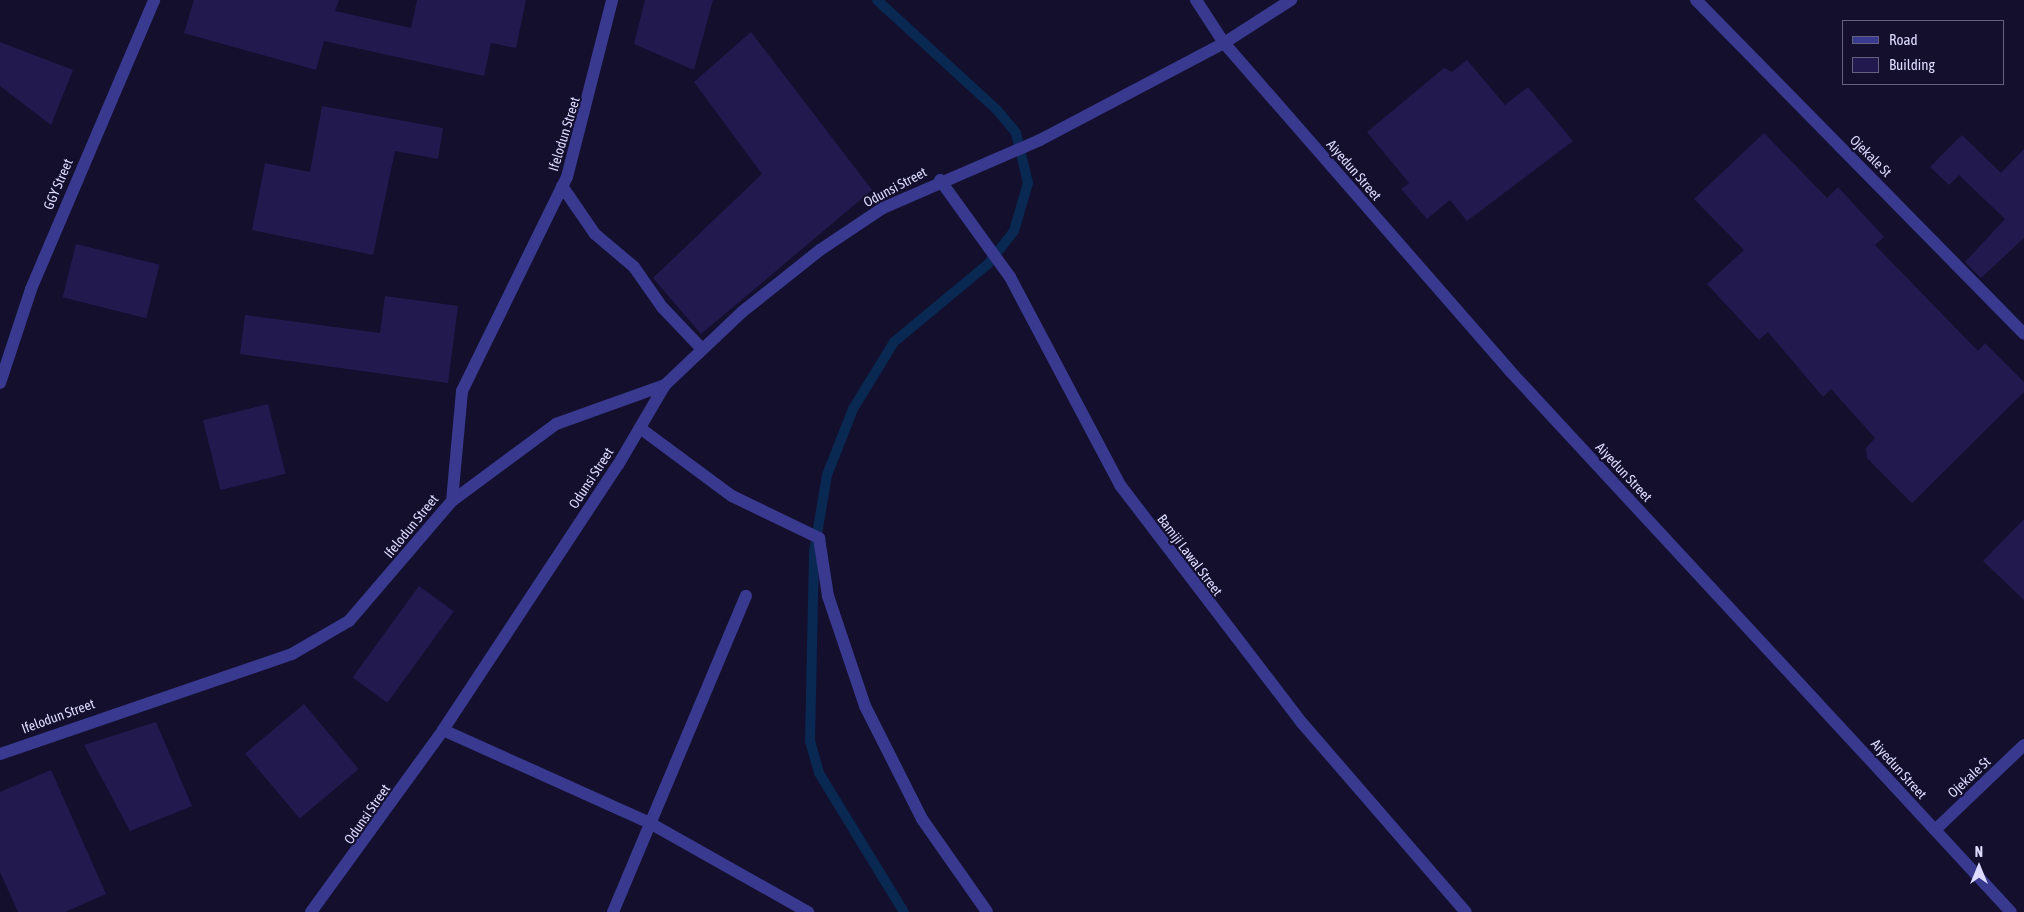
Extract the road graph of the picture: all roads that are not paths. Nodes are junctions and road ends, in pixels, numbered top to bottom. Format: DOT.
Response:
graph roads {
  1 [pos="154,0"];
  2 [pos="612,0"];
  3 [pos="1196,0"];
  4 [pos="1291,0"];
  5 [pos="1696,0"];
  6 [pos="1224,43"];
  7 [pos="940,180"];
  8 [pos="562,186"];
  9 [pos="2024,334"];
  10 [pos="702,350"];
  11 [pos="0,383"];
  12 [pos="665,385"];
  13 [pos="640,428"];
  14 [pos="452,501"];
  15 [pos="746,596"];
  16 [pos="443,730"];
  17 [pos="2024,745"];
  18 [pos="0,754"];
  19 [pos="648,822"];
  20 [pos="1935,830"];
  21 [pos="311,912"];
  22 [pos="613,912"];
  23 [pos="808,912"];
  24 [pos="987,912"];
  25 [pos="1466,912"];
  26 [pos="2011,912"];
  1 -- 11 [label="street, GGY Street"];
  2 -- 8 [label="street, Ifelodun Street"];
  3 -- 6 [label="street, Aiyedun Street"];
  4 -- 6 [label="street"];
  5 -- 9 [label="street, Ojekale St"];
  6 -- 7 [label="street, Odunsi Street"];
  6 -- 20 [label="street, Aiyedun Street"];
  7 -- 10 [label="street, Odunsi Street"];
  7 -- 25 [label="street, Bamiji Lawal Street"];
  8 -- 10 [label="street"];
  8 -- 14 [label="street, Ifelodun Street"];
  10 -- 12 [label="street, Odunsi Street"];
  12 -- 13 [label="street, Odunsi Street"];
  12 -- 14 [label="street"];
  13 -- 16 [label="street, Odunsi Street"];
  13 -- 24 [label="street"];
  14 -- 18 [label="street, Ifelodun Street"];
  15 -- 19 [label="street"];
  16 -- 19 [label="street"];
  16 -- 21 [label="street, Odunsi Street"];
  17 -- 20 [label="street, Ojekale St"];
  19 -- 22 [label="street"];
  19 -- 23 [label="street"];
  20 -- 26 [label="street, Aiyedun Street"];
}
